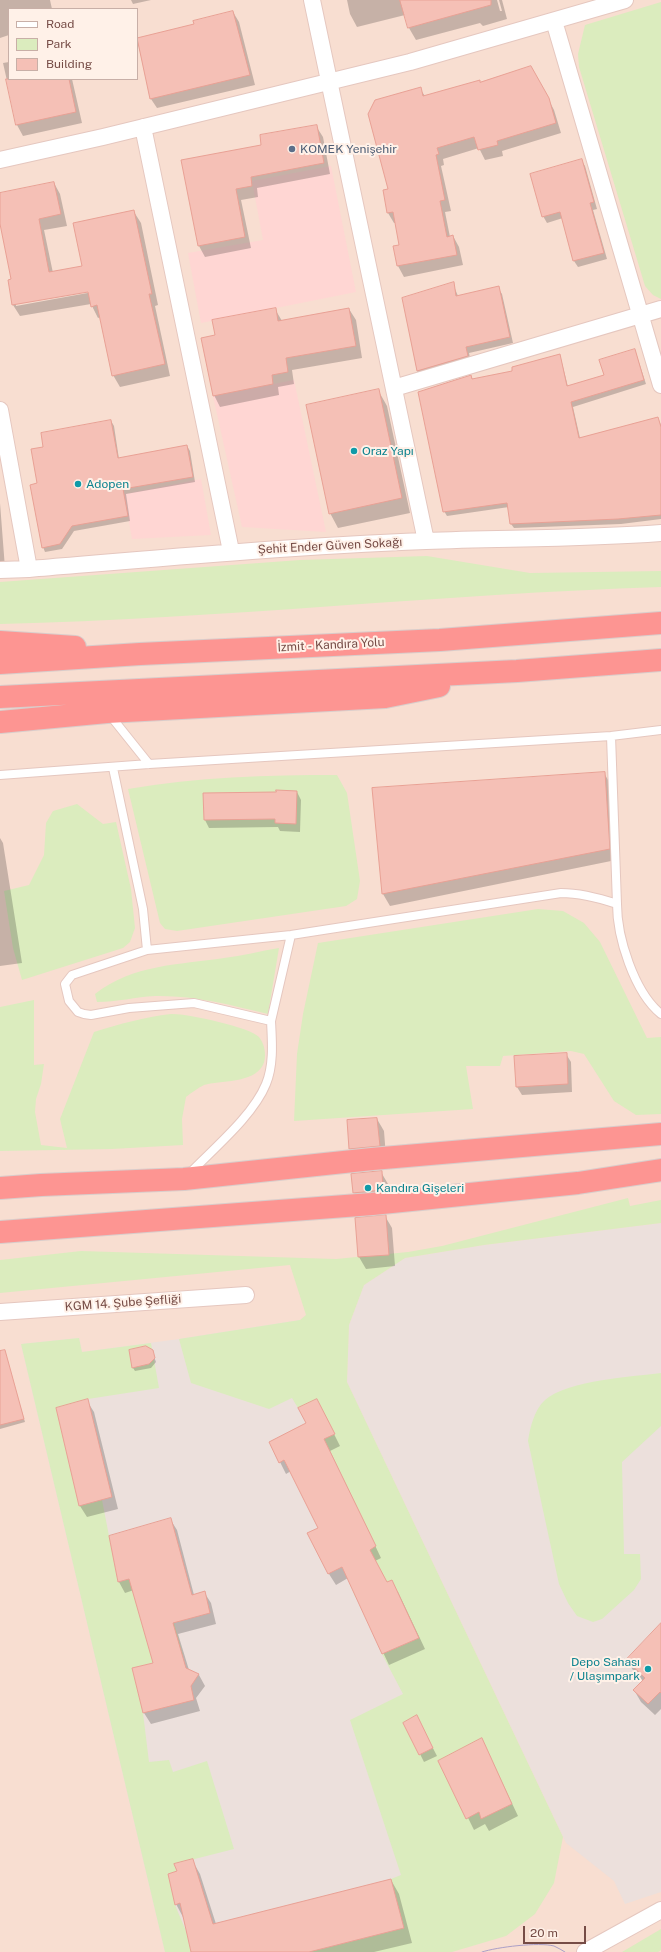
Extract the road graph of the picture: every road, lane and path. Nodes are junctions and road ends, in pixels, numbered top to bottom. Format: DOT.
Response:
graph roads {
  1 [pos="312,0"];
  2 [pos="625,0"];
  3 [pos="554,21"];
  4 [pos="329,82"];
  5 [pos="143,127"];
  6 [pos="0,160"];
  7 [pos="661,309"];
  8 [pos="642,315"];
  9 [pos="661,385"];
  10 [pos="394,388"];
  11 [pos="0,410"];
  12 [pos="661,533"];
  13 [pos="426,541"];
  14 [pos="231,551"];
  15 [pos="29,569"];
  16 [pos="0,570"];
  17 [pos="661,623"];
  18 [pos="0,642"];
  19 [pos="140,654"];
  20 [pos="661,660"];
  21 [pos="0,663"];
  22 [pos="517,671"];
  23 [pos="0,697"];
  24 [pos="107,712"];
  25 [pos="0,722"];
  26 [pos="661,730"];
  27 [pos="611,736"];
  28 [pos="149,764"];
  29 [pos="113,768"];
  30 [pos="0,775"];
  31 [pos="617,904"];
  32 [pos="290,935"];
  33 [pos="147,950"];
  34 [pos="661,1014"];
  35 [pos="271,1021"];
  36 [pos="661,1134"];
  37 [pos="661,1170"];
  38 [pos="0,1176"];
  39 [pos="184,1179"];
  40 [pos="41,1185"];
  41 [pos="0,1188"];
  42 [pos="1,1231"];
  43 [pos="246,1295"];
  44 [pos="0,1312"];
  45 [pos="661,1910"];
  46 [pos="585,1952"];
  1 -- 4 [label="street"];
  2 -- 3 [label="street"];
  3 -- 4 [label="street"];
  3 -- 8 [label="street"];
  4 -- 5 [label="street"];
  4 -- 10 [label="street"];
  5 -- 6 [label="street"];
  5 -- 14 [label="street"];
  7 -- 8 [label="street"];
  8 -- 9 [label="street"];
  8 -- 10 [label="street"];
  10 -- 13 [label="street"];
  11 -- 15 [label="street"];
  12 -- 13 [label="street, Şehit Ender Güven Sokağı"];
  13 -- 14 [label="street, Şehit Ender Güven Sokağı"];
  14 -- 15 [label="street, Şehit Ender Güven Sokağı"];
  15 -- 16 [label="street, Şehit Ender Güven Sokağı"];
  17 -- 19 [label="highway, İzmit - Kandıra Yolu"];
  18 -- 19 [label="highway"];
  19 -- 21 [label="highway, İzmit - Kandıra Yolu"];
  20 -- 22 [label="highway"];
  22 -- 23 [label="highway"];
  22 -- 24 [label="highway"];
  24 -- 25 [label="highway"];
  24 -- 28 [label="lane"];
  26 -- 27 [label="lane"];
  27 -- 28 [label="lane"];
  27 -- 31 [label="lane"];
  28 -- 29 [label="lane"];
  29 -- 30 [label="lane"];
  29 -- 33 [label="lane"];
  31 -- 32 [label="lane"];
  31 -- 34 [label="lane"];
  32 -- 33 [label="lane"];
  32 -- 35 [label="lane"];
  33 -- 35 [label="lane"];
  35 -- 39 [label="lane"];
  36 -- 39 [label="highway"];
  37 -- 42 [label="highway"];
  38 -- 40 [label="highway"];
  39 -- 40 [label="highway"];
  40 -- 41 [label="highway"];
  43 -- 44 [label="street, KGM 14. Şube Şefliği"];
  45 -- 46 [label="street"];
}
